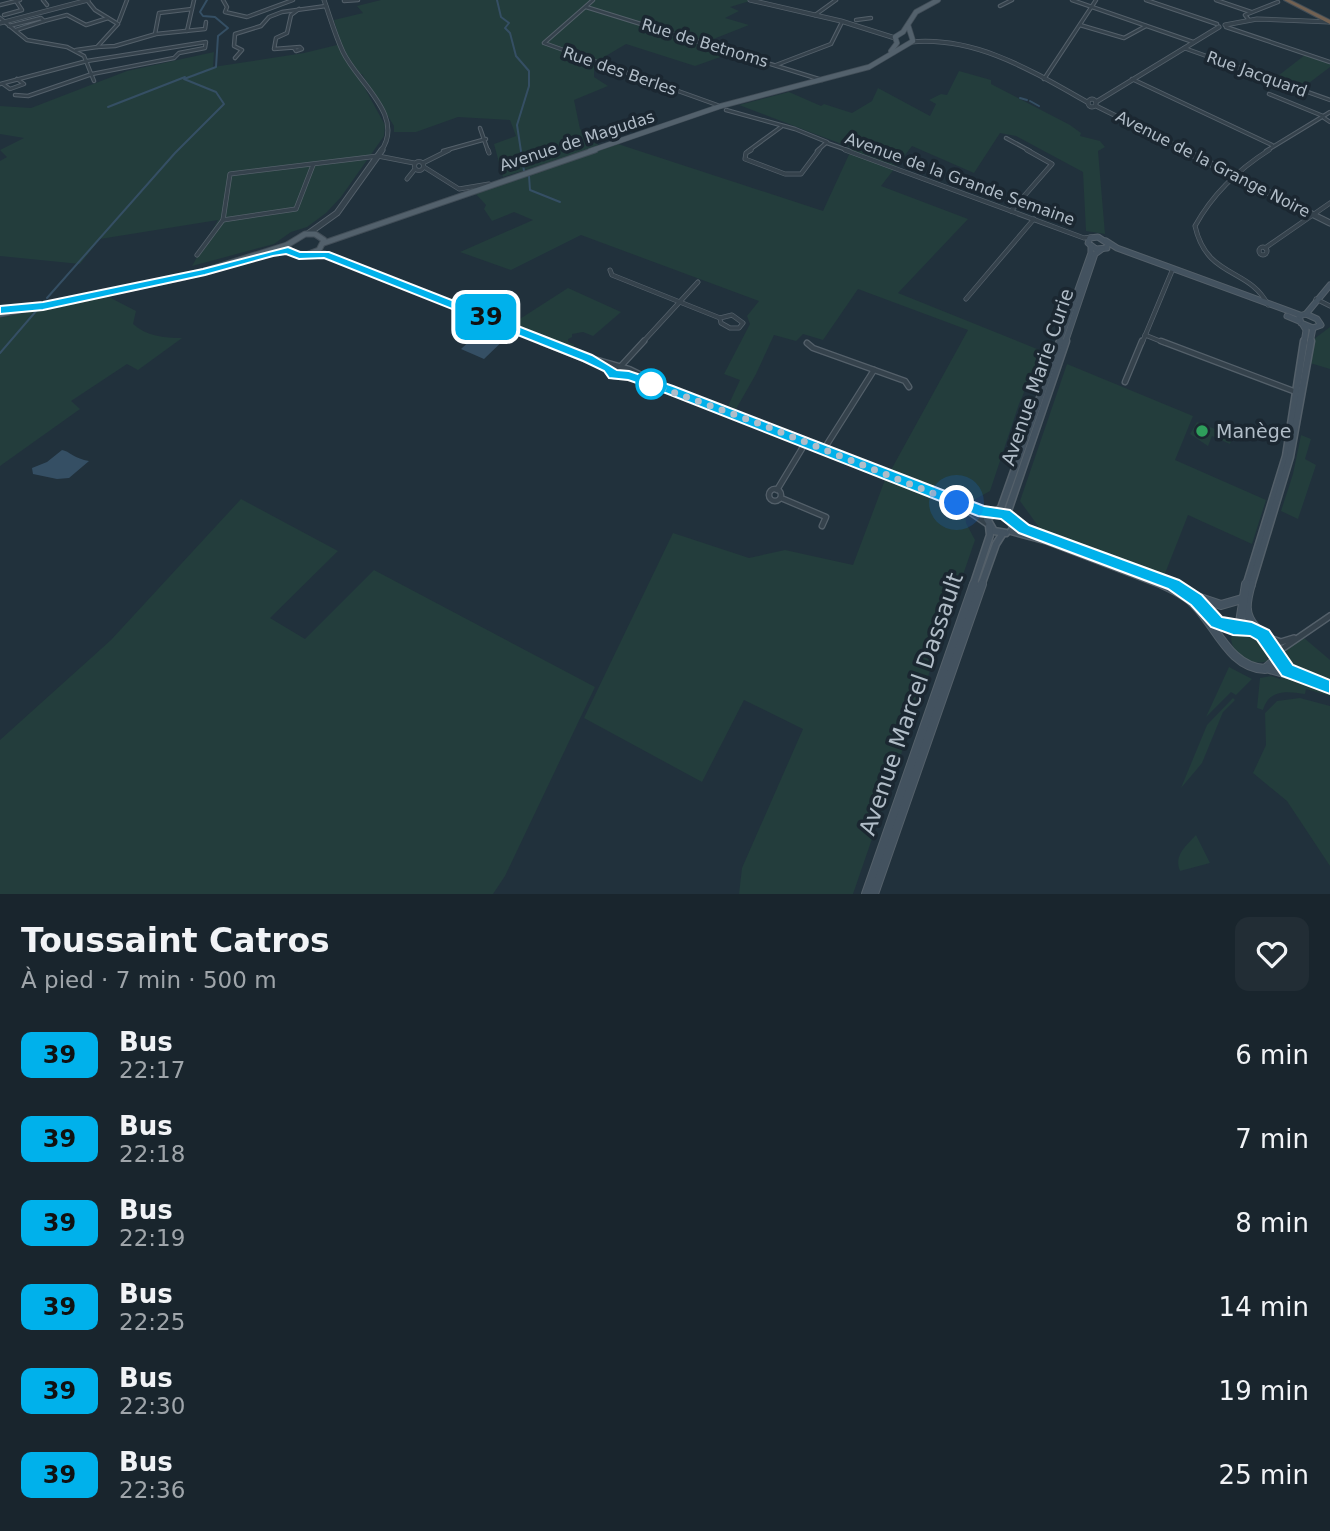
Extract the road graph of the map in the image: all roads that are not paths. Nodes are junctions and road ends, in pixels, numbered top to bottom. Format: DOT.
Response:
graph roads {
  1 [pos="43,0"];
  2 [pos="87,0"];
  3 [pos="128,0"];
  4 [pos="194,0"];
  5 [pos="223,0"];
  6 [pos="293,0"];
  7 [pos="324,0"];
  8 [pos="348,0"];
  9 [pos="358,0"];
  10 [pos="593,0"];
  11 [pos="751,0"];
  12 [pos="836,0"];
  13 [pos="938,0"];
  14 [pos="1012,0"];
  15 [pos="1072,0"];
  16 [pos="1096,0"];
  17 [pos="1146,0"];
  18 [pos="1216,0"];
  19 [pos="1286,0"];
  20 [pos="1291,0"];
  21 [pos="18,1"];
  22 [pos="1278,2"];
  23 [pos="0,5"];
  24 [pos="47,5"];
  25 [pos="261,6"];
  26 [pos="326,6"];
  27 [pos="1000,6"];
  28 [pos="586,7"];
  29 [pos="1092,7"];
  30 [pos="192,9"];
  31 [pos="299,9"];
  32 [pos="258,11"];
  33 [pos="267,11"];
  34 [pos="1252,12"];
  35 [pos="5,15"];
  36 [pos="275,15"];
  37 [pos="816,15"];
  38 [pos="108,18"];
  39 [pos="871,18"];
  40 [pos="856,20"];
  41 [pos="1249,20"];
  42 [pos="1,21"];
  43 [pos="44,21"];
  44 [pos="1328,21"];
  45 [pos="206,22"];
  46 [pos="842,22"];
  47 [pos="119,23"];
  48 [pos="1080,24"];
  49 [pos="908,25"];
  50 [pos="1218,25"];
  51 [pos="9,26"];
  52 [pos="1147,26"];
  53 [pos="1226,26"];
  54 [pos="15,30"];
  55 [pos="187,31"];
  56 [pos="156,34"];
  57 [pos="897,37"];
  58 [pos="911,40"];
  59 [pos="1193,42"];
  60 [pos="178,45"];
  61 [pos="97,47"];
  62 [pos="294,48"];
  63 [pos="1184,48"];
  64 [pos="76,50"];
  65 [pos="179,52"];
  66 [pos="235,58"];
  67 [pos="64,61"];
  68 [pos="87,61"];
  69 [pos="1330,62"];
  70 [pos="775,65"];
  71 [pos="71,66"];
  72 [pos="860,70"];
  73 [pos="92,74"];
  74 [pos="17,79"];
  75 [pos="1043,79"];
  76 [pos="1132,79"];
  77 [pos="823,80"];
  78 [pos="94,81"];
  79 [pos="1,84"];
  80 [pos="1269,94"];
  81 [pos="15,96"];
  82 [pos="1330,100"];
  83 [pos="1096,104"];
  84 [pos="723,108"];
  85 [pos="1330,112"];
  86 [pos="1324,117"];
  87 [pos="1330,122"];
  88 [pos="781,127"];
  89 [pos="480,128"];
  90 [pos="1006,138"];
  91 [pos="486,139"];
  92 [pos="827,143"];
  93 [pos="1272,146"];
  94 [pos="489,153"];
  95 [pos="378,156"];
  96 [pos="314,164"];
  97 [pos="423,165"];
  98 [pos="415,166"];
  99 [pos="1236,175"];
  100 [pos="407,179"];
  101 [pos="489,184"];
  102 [pos="457,188"];
  103 [pos="479,188"];
  104 [pos="455,195"];
  105 [pos="1330,203"];
  106 [pos="1011,211"];
  107 [pos="1314,215"];
  108 [pos="1034,219"];
  109 [pos="223,220"];
  110 [pos="1330,223"];
  111 [pos="318,226"];
  112 [pos="309,233"];
  113 [pos="1088,241"];
  114 [pos="1106,241"];
  115 [pos="322,243"];
  116 [pos="287,248"];
  117 [pos="1265,248"];
  118 [pos="1103,249"];
  119 [pos="197,255"];
  120 [pos="610,270"];
  121 [pos="1172,271"];
  122 [pos="698,282"];
  123 [pos="1330,288"];
  124 [pos="966,299"];
  125 [pos="1318,300"];
  126 [pos="680,302"];
  127 [pos="1268,305"];
  128 [pos="1330,306"];
  129 [pos="0,312"];
  130 [pos="720,317"];
  131 [pos="1314,317"];
  132 [pos="1302,319"];
  133 [pos="1313,328"];
  134 [pos="1145,335"];
  135 [pos="807,342"];
  136 [pos="618,369"];
  137 [pos="874,370"];
  138 [pos="1125,382"];
  139 [pos="909,387"];
  140 [pos="1296,393"];
  141 [pos="806,442"];
  142 [pos="824,449"];
  143 [pos="1280,486"];
  144 [pos="778,490"];
  145 [pos="781,498"];
  146 [pos="950,499"];
  147 [pos="996,512"];
  148 [pos="988,524"];
  149 [pos="822,526"];
  150 [pos="1009,526"];
  151 [pos="1189,593"];
  152 [pos="1242,599"];
  153 [pos="1330,616"];
  154 [pos="1235,627"];
  155 [pos="1263,635"];
  156 [pos="1295,638"];
  157 [pos="1225,641"];
  158 [pos="1275,654"];
  159 [pos="1264,668"];
  160 [pos="1302,678"];
  161 [pos="1330,686"];
  162 [pos="866,894"];
  163 [pos="874,894"];
  1 -- 24 [label="street"];
  2 -- 38 [label="street"];
  2 -- 42 [label="street"];
  3 -- 47 [label="street"];
  4 -- 30 [label="street"];
  5 -- 32 [label="street"];
  6 -- 33 [label="street"];
  7 -- 26 [label="street"];
  8 -- 9 [label="street"];
  10 -- 28 [label="street, Rue des Berles"];
  11 -- 37 [label="street"];
  12 -- 37 [label="street"];
  13 -- 49 [label="main road, Avenue de Magudas"];
  14 -- 27 [label="street"];
  15 -- 29 [label="street"];
  16 -- 29 [label="street"];
  17 -- 50 [label="street"];
  18 -- 34 [label="street"];
  19 -- 44 [label="highway"];
  20 -- 44 [label="highway"];
  21 -- 23 [label="street"];
  21 -- 35 [label="street"];
  22 -- 34 [label="street"];
  25 -- 32 [label="street"];
  26 -- 31 [label="street"];
  26 -- 95 [label="street"];
  28 -- 70 [label="street, Rue de Betnoms"];
  28 -- 84 [label="street, Rue des Berles"];
  29 -- 48 [label="street"];
  29 -- 52 [label="street"];
  30 -- 55 [label="street"];
  30 -- 56 [label="street"];
  31 -- 36 [label="street"];
  31 -- 62 [label="street"];
  32 -- 33 [label="street"];
  33 -- 36 [label="street"];
  34 -- 41 [label="street"];
  36 -- 66 [label="street"];
  37 -- 46 [label="street"];
  38 -- 43 [label="street"];
  38 -- 47 [label="street"];
  39 -- 40 [label="street"];
  41 -- 44 [label="street"];
  41 -- 53 [label="street"];
  42 -- 51 [label="street"];
  43 -- 51 [label="street"];
  43 -- 54 [label="street"];
  45 -- 55 [label="street"];
  46 -- 57 [label="street"];
  46 -- 70 [label="street"];
  47 -- 61 [label="street"];
  48 -- 52 [label="street"];
  48 -- 75 [label="street"];
  49 -- 57 [label="main road, Avenue de Magudas"];
  49 -- 58 [label="main road"];
  50 -- 53 [label="street"];
  50 -- 59 [label="street"];
  51 -- 54 [label="street"];
  52 -- 59 [label="street"];
  53 -- 69 [label="street"];
  54 -- 64 [label="street"];
  55 -- 56 [label="street"];
  56 -- 61 [label="street"];
  57 -- 58 [label="main road"];
  57 -- 58 [label="main road"];
  57 -- 72 [label="main road, Avenue de Magudas"];
  58 -- 72 [label="main road, Avenue de Magudas"];
  58 -- 75 [label="street"];
  59 -- 63 [label="street"];
  60 -- 65 [label="street"];
  60 -- 65 [label="street"];
  60 -- 68 [label="street"];
  61 -- 64 [label="street"];
  63 -- 76 [label="street"];
  63 -- 82 [label="street, Rue Jacquard"];
  64 -- 68 [label="street"];
  65 -- 73 [label="street"];
  67 -- 71 [label="street"];
  68 -- 71 [label="street"];
  68 -- 73 [label="street"];
  70 -- 77 [label="street, Rue de Betnoms"];
  71 -- 74 [label="street"];
  72 -- 77 [label="main road, Avenue de Magudas"];
  73 -- 78 [label="street"];
  73 -- 81 [label="street"];
  74 -- 79 [label="street"];
  74 -- 79 [label="street"];
  75 -- 83 [label="street, Avenue de la Grange Noire"];
  76 -- 83 [label="street"];
  76 -- 93 [label="street"];
  77 -- 84 [label="main road, Avenue de Magudas"];
  80 -- 86 [label="street"];
  83 -- 99 [label="street, Avenue de la Grange Noire"];
  84 -- 88 [label="street, Avenue de la Grande Semaine"];
  84 -- 101 [label="main road, Avenue de Magudas"];
  85 -- 86 [label="street"];
  86 -- 87 [label="street"];
  86 -- 93 [label="street"];
  88 -- 92 [label="street, Avenue de la Grande Semaine"];
  88 -- 92 [label="street"];
  89 -- 91 [label="street"];
  90 -- 106 [label="street"];
  91 -- 94 [label="street"];
  91 -- 97 [label="street"];
  92 -- 106 [label="street, Avenue de la Grande Semaine"];
  93 -- 99 [label="street"];
  95 -- 96 [label="street"];
  95 -- 98 [label="street"];
  95 -- 111 [label="street"];
  96 -- 109 [label="street"];
  96 -- 109 [label="street"];
  97 -- 98 [label="street"];
  97 -- 102 [label="street"];
  98 -- 100 [label="street"];
  99 -- 107 [label="street, Avenue de la Grange Noire"];
  99 -- 127 [label="street"];
  101 -- 102 [label="street"];
  101 -- 103 [label="main road, Avenue de Magudas"];
  102 -- 104 [label="street"];
  103 -- 104 [label="main road, Avenue de Magudas"];
  103 -- 115 [label="main road, Avenue de Magudas"];
  104 -- 115 [label="main road, Avenue de Magudas"];
  105 -- 107 [label="street"];
  106 -- 108 [label="street, Avenue de la Grande Semaine"];
  107 -- 110 [label="street, Avenue de la Grange Noire"];
  107 -- 117 [label="street"];
  108 -- 113 [label="street, Avenue de la Grande Semaine"];
  108 -- 124 [label="street"];
  109 -- 119 [label="street"];
  111 -- 112 [label="street"];
  111 -- 115 [label="street"];
  112 -- 115 [label="main road"];
  112 -- 116 [label="main road"];
  113 -- 114 [label="main road"];
  113 -- 118 [label="main road"];
  113 -- 147 [label="main road, Avenue Marie Curie"];
  114 -- 118 [label="main road, Avenue Marie Curie"];
  114 -- 127 [label="main road"];
  115 -- 116 [label="main road"];
  115 -- 136 [label="street"];
  116 -- 129 [label="main road"];
  118 -- 121 [label="main road"];
  118 -- 150 [label="main road, Avenue Marie Curie"];
  120 -- 126 [label="street"];
  121 -- 132 [label="main road"];
  121 -- 134 [label="street"];
  122 -- 126 [label="street"];
  123 -- 125 [label="main road"];
  125 -- 128 [label="street"];
  125 -- 131 [label="main road"];
  125 -- 132 [label="main road"];
  126 -- 130 [label="street"];
  126 -- 136 [label="street"];
  127 -- 132 [label="main road"];
  130 -- 130 [label="street"];
  131 -- 132 [label="main road"];
  131 -- 133 [label="main road"];
  132 -- 133 [label="main road"];
  132 -- 140 [label="main road"];
  133 -- 143 [label="main road"];
  134 -- 138 [label="street"];
  134 -- 140 [label="street"];
  135 -- 137 [label="street"];
  136 -- 141 [label="street"];
  137 -- 139 [label="street"];
  137 -- 142 [label="street"];
  140 -- 143 [label="main road"];
  141 -- 142 [label="street"];
  141 -- 144 [label="street"];
  142 -- 146 [label="street"];
  143 -- 152 [label="main road"];
  143 -- 155 [label="main road"];
  144 -- 145 [label="street"];
  144 -- 145 [label="street"];
  145 -- 149 [label="street"];
  146 -- 147 [label="street"];
  146 -- 148 [label="street"];
  147 -- 148 [label="main road, Avenue Marie Curie"];
  147 -- 150 [label="main road"];
  148 -- 150 [label="main road"];
  148 -- 162 [label="main road, Avenue Marcel Dassault"];
  150 -- 151 [label="main road"];
  150 -- 157 [label="main road"];
  150 -- 163 [label="main road, Avenue Marcel Dassault"];
  151 -- 152 [label="main road"];
  151 -- 154 [label="main road"];
  152 -- 154 [label="main road"];
  153 -- 156 [label="street"];
  154 -- 155 [label="main road"];
  154 -- 157 [label="main road"];
  155 -- 156 [label="street"];
  155 -- 158 [label="main road"];
  156 -- 158 [label="street"];
  157 -- 159 [label="main road"];
  158 -- 159 [label="main road"];
  158 -- 160 [label="main road"];
  159 -- 160 [label="main road"];
  160 -- 161 [label="main road"];
}
